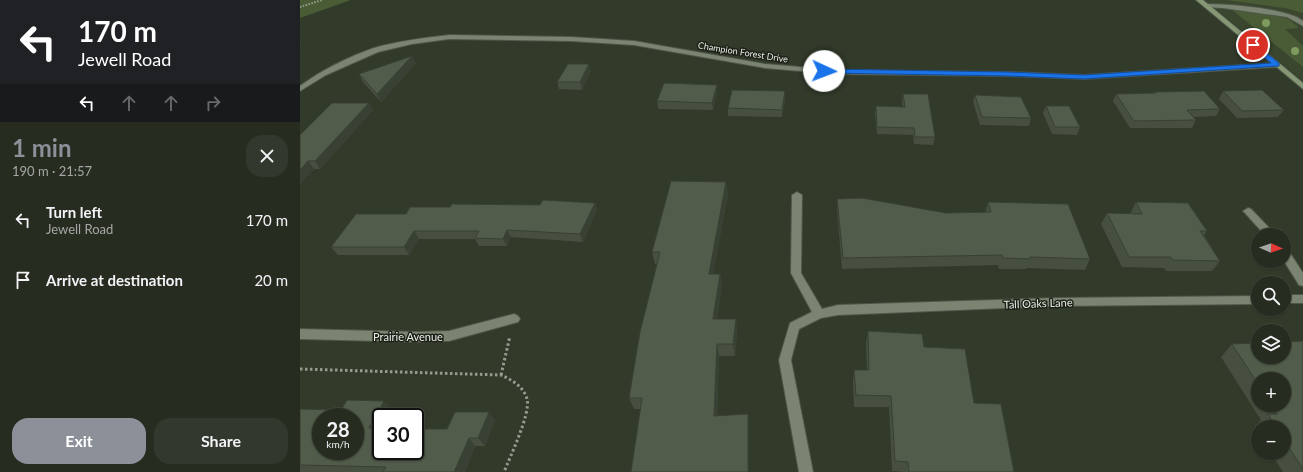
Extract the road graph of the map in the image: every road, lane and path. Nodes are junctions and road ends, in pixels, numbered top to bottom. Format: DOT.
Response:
graph roads {
  1 [pos="322,0"];
  2 [pos="1199,0"];
  3 [pos="1206,6"];
  4 [pos="300,7"];
  5 [pos="1303,24"];
  6 [pos="1276,64"];
  7 [pos="1303,87"];
  8 [pos="300,89"];
  9 [pos="797,195"];
  10 [pos="1248,211"];
  11 [pos="1264,228"];
  12 [pos="1291,264"];
  13 [pos="1303,282"];
  14 [pos="1303,299"];
  15 [pos="1251,300"];
  16 [pos="1291,300"];
  17 [pos="820,314"];
  18 [pos="514,319"];
  19 [pos="300,334"];
  20 [pos="300,369"];
  21 [pos="501,375"];
  22 [pos="504,472"];
  23 [pos="806,472"];
  1 -- 4 [label="path"];
  2 -- 3 [label="street"];
  3 -- 5 [label="street"];
  3 -- 6 [label="street"];
  6 -- 7 [label="street"];
  6 -- 8 [label="street, Champion Forest Drive"];
  9 -- 17 [label="street"];
  10 -- 11 [label="street"];
  12 -- 13 [label="street"];
  14 -- 16 [label="street"];
  15 -- 17 [label="street, Tall Oaks Lane"];
  17 -- 23 [label="street, Tall Oaks Lane"];
  18 -- 19 [label="street, Prairie Avenue"];
  18 -- 21 [label="path"];
  20 -- 21 [label="path"];
  21 -- 22 [label="path"];
}
